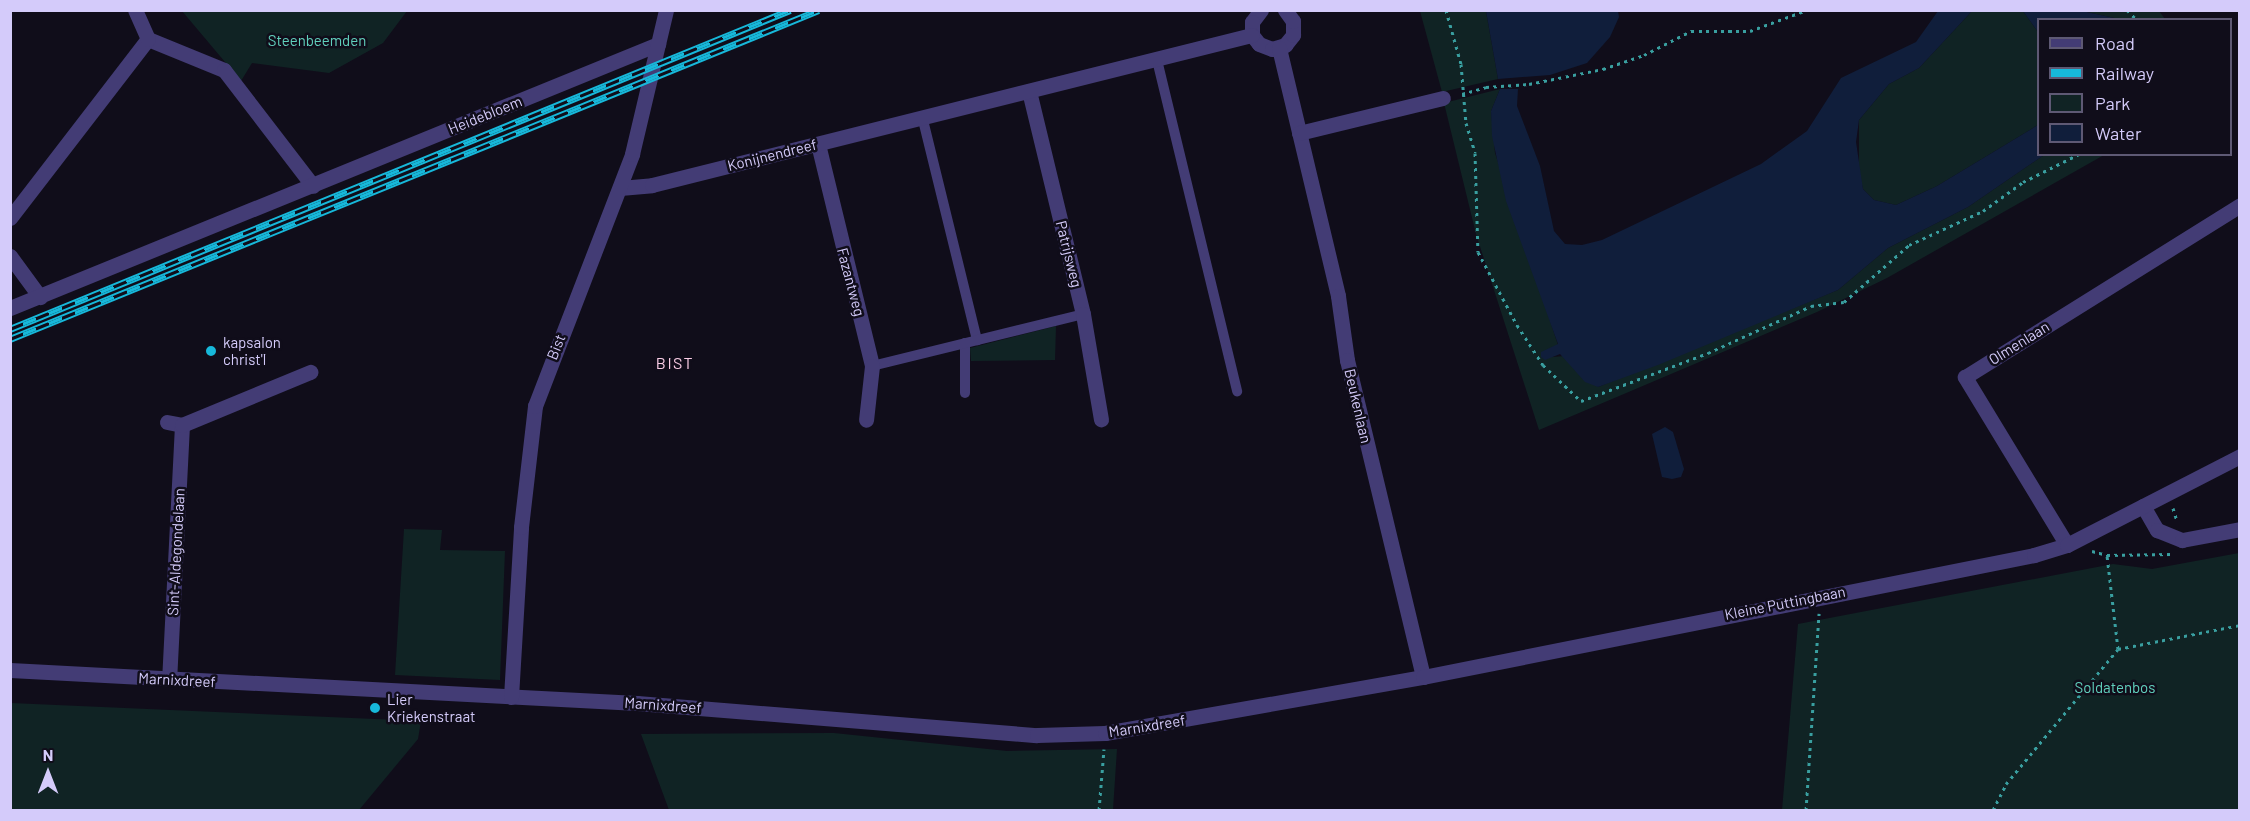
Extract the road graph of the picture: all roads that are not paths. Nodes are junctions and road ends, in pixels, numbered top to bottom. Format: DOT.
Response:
graph roads {
  1 [pos="135,10"];
  2 [pos="666,10"];
  3 [pos="1261,10"];
  4 [pos="1285,10"];
  5 [pos="1252,35"];
  6 [pos="148,39"];
  7 [pos="658,44"];
  8 [pos="1279,48"];
  9 [pos="1157,60"];
  10 [pos="1029,91"];
  11 [pos="1443,98"];
  12 [pos="922,116"];
  13 [pos="1299,134"];
  14 [pos="818,144"];
  15 [pos="313,186"];
  16 [pos="620,188"];
  17 [pos="2240,205"];
  18 [pos="10,218"];
  19 [pos="10,256"];
  20 [pos="40,297"];
  21 [pos="10,308"];
  22 [pos="1083,314"];
  23 [pos="976,340"];
  24 [pos="965,343"];
  25 [pos="872,366"];
  26 [pos="310,372"];
  27 [pos="1237,391"];
  28 [pos="965,393"];
  29 [pos="866,420"];
  30 [pos="1101,420"];
  31 [pos="2240,456"];
  32 [pos="2143,506"];
  33 [pos="2240,529"];
  34 [pos="2067,545"];
  35 [pos="10,670"];
  36 [pos="1423,677"];
  37 [pos="170,679"];
  38 [pos="1311,696"];
  39 [pos="511,697"];
  1 -- 6 [label="street"];
  2 -- 7 [label="street, Bist"];
  3 -- 5 [label="street"];
  4 -- 8 [label="street"];
  5 -- 8 [label="street"];
  5 -- 9 [label="street"];
  6 -- 15 [label="street"];
  6 -- 18 [label="street"];
  7 -- 15 [label="street, Heidebloem"];
  7 -- 16 [label="street, Bist"];
  8 -- 13 [label="street, Beukenlaan"];
  9 -- 10 [label="street, Konijnendreef"];
  9 -- 27 [label="lane"];
  10 -- 12 [label="street, Konijnendreef"];
  10 -- 22 [label="street, Patrijsweg"];
  11 -- 13 [label="street"];
  12 -- 14 [label="street, Konijnendreef"];
  12 -- 23 [label="lane"];
  13 -- 36 [label="street, Beukenlaan"];
  14 -- 16 [label="street, Konijnendreef"];
  14 -- 25 [label="street, Fazantweg"];
  15 -- 20 [label="street, Heidebloem"];
  16 -- 39 [label="street, Bist"];
  17 -- 34 [label="street, Olmenlaan"];
  19 -- 20 [label="street"];
  20 -- 21 [label="street, Heidebloem"];
  22 -- 23 [label="lane"];
  22 -- 30 [label="street, Patrijsweg"];
  23 -- 24 [label="lane"];
  24 -- 25 [label="lane"];
  24 -- 28 [label="lane"];
  25 -- 29 [label="street, Fazantweg"];
  26 -- 37 [label="street, Sint-Aldegondelaan"];
  31 -- 32 [label="street, Kleine Puttingbaan"];
  32 -- 33 [label="street"];
  32 -- 34 [label="street, Kleine Puttingbaan"];
  34 -- 36 [label="street, Kleine Puttingbaan"];
  35 -- 37 [label="street, Marnixdreef"];
  36 -- 38 [label="street, Kleine Puttingbaan"];
  37 -- 39 [label="street, Marnixdreef"];
  38 -- 39 [label="street, Marnixdreef"];
}
